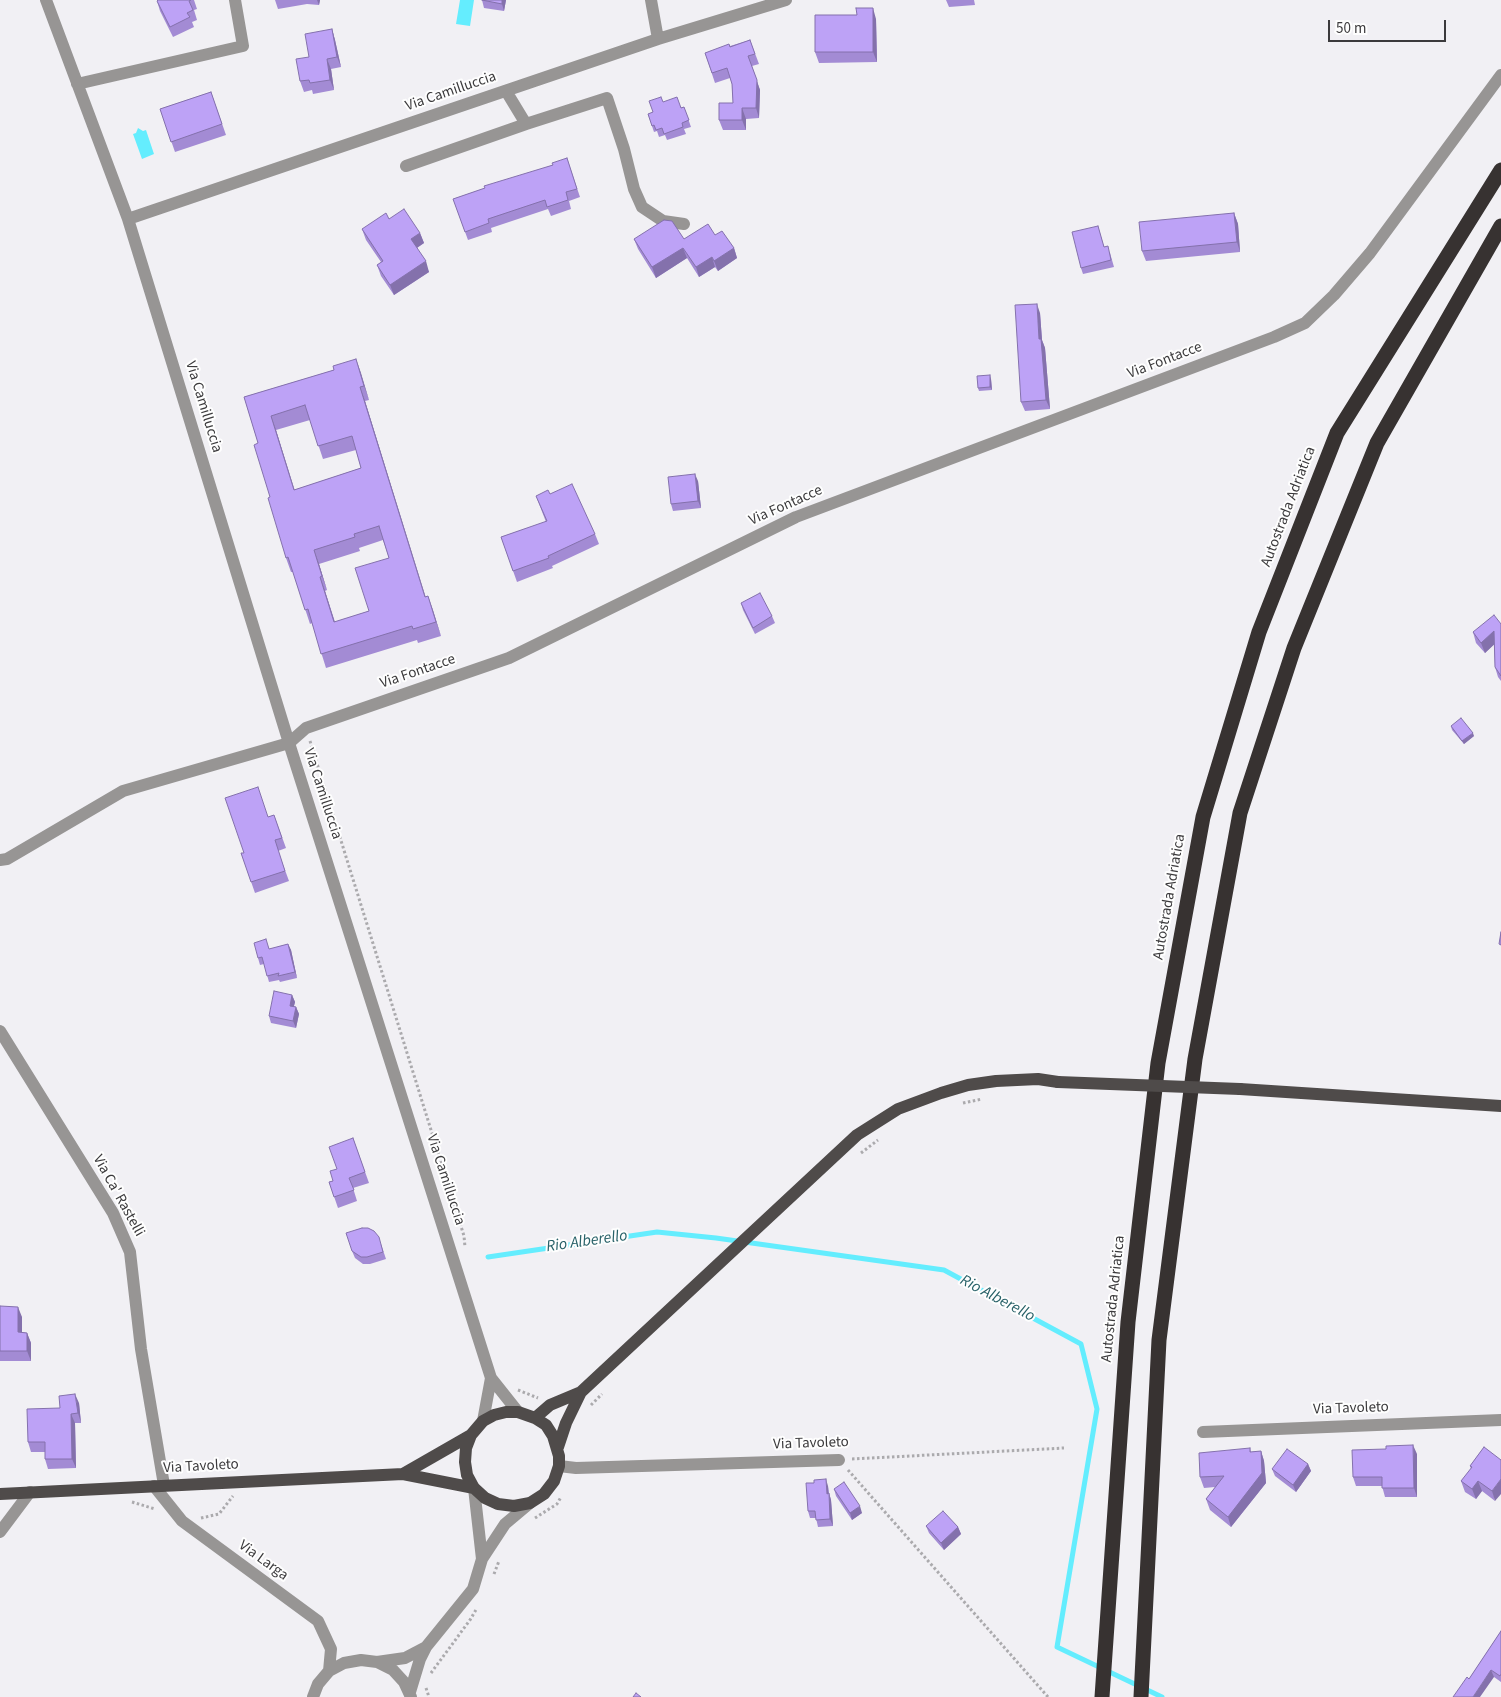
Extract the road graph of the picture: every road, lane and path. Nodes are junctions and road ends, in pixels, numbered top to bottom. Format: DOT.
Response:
graph roads {
  1 [pos="46,0"];
  2 [pos="236,0"];
  3 [pos="650,0"];
  4 [pos="786,0"];
  5 [pos="658,39"];
  6 [pos="1501,75"];
  7 [pos="77,84"];
  8 [pos="506,91"];
  9 [pos="526,124"];
  10 [pos="406,166"];
  11 [pos="1501,170"];
  12 [pos="128,219"];
  13 [pos="684,224"];
  14 [pos="1501,226"];
  15 [pos="306,728"];
  16 [pos="289,743"];
  17 [pos="0,860"];
  18 [pos="0,1031"];
  19 [pos="990,1097"];
  20 [pos="954,1105"];
  21 [pos="1501,1106"];
  22 [pos="881,1138"];
  23 [pos="858,1155"];
  24 [pos="466,1254"];
  25 [pos="491,1378"];
  26 [pos="515,1388"];
  27 [pos="581,1392"];
  28 [pos="550,1405"];
  29 [pos="518,1412"];
  30 [pos="535,1418"];
  31 [pos="1501,1420"];
  32 [pos="483,1421"];
  33 [pos="1202,1432"];
  34 [pos="471,1435"];
  35 [pos="558,1447"];
  36 [pos="1064,1448"];
  37 [pos="839,1460"];
  38 [pos="559,1466"];
  39 [pos="403,1474"];
  40 [pos="159,1486"];
  41 [pos="474,1488"];
  42 [pos="30,1492"];
  43 [pos="0,1494"];
  44 [pos="530,1503"];
  45 [pos="0,1532"];
  46 [pos="482,1558"];
  47 [pos="426,1646"];
  48 [pos="377,1662"];
  49 [pos="329,1671"];
  50 [pos="410,1695"];
  51 [pos="313,1697"];
  52 [pos="1048,1697"];
  53 [pos="1102,1697"];
  54 [pos="1141,1697"];
  1 -- 7 [label="street, Via Camilluccia"];
  2 -- 7 [label="street"];
  3 -- 5 [label="street"];
  4 -- 5 [label="street, Via Camilluccia"];
  5 -- 8 [label="street, Via Camilluccia"];
  6 -- 15 [label="street, Via Fontacce"];
  7 -- 12 [label="street, Via Camilluccia"];
  8 -- 9 [label="street"];
  8 -- 12 [label="street, Via Camilluccia"];
  9 -- 10 [label="street"];
  9 -- 13 [label="street"];
  11 -- 53 [label="highway, Autostrada Adriatica"];
  12 -- 16 [label="street, Via Camilluccia"];
  14 -- 54 [label="highway"];
  15 -- 16 [label="street, Via Fontacce"];
  15 -- 24 [label="path"];
  16 -- 17 [label="street, Via Fontacce"];
  16 -- 25 [label="street, Via Camilluccia"];
  18 -- 40 [label="street, Via Ca' Rastelli"];
  19 -- 20 [label="path"];
  21 -- 27 [label="main road, bridge"];
  22 -- 23 [label="path"];
  25 -- 29 [label="street, Via Camilluccia"];
  25 -- 32 [label="street, Via Camilluccia"];
  26 -- 28 [label="path"];
  27 -- 28 [label="main road"];
  27 -- 35 [label="main road"];
  28 -- 30 [label="main road"];
  29 -- 30 [label="main road"];
  29 -- 32 [label="main road"];
  30 -- 35 [label="main road"];
  31 -- 33 [label="street, Via Tavoleto"];
  32 -- 34 [label="main road"];
  34 -- 39 [label="main road, Via Tavoleto"];
  34 -- 41 [label="main road"];
  35 -- 38 [label="main road"];
  36 -- 37 [label="path, Via Tavoleto"];
  37 -- 38 [label="street, Via Tavoleto"];
  37 -- 52 [label="path"];
  38 -- 44 [label="main road"];
  39 -- 40 [label="main road, Via Tavoleto"];
  39 -- 41 [label="main road, Via Tavoleto"];
  40 -- 42 [label="main road, Via Tavoleto"];
  40 -- 49 [label="street, Via Larga"];
  41 -- 44 [label="main road"];
  41 -- 46 [label="street"];
  42 -- 43 [label="main road, Via Tavoleto"];
  42 -- 45 [label="street"];
  44 -- 46 [label="street"];
  46 -- 47 [label="street"];
  47 -- 48 [label="street"];
  47 -- 50 [label="street"];
  48 -- 49 [label="street"];
  48 -- 50 [label="street"];
  49 -- 51 [label="street"];
}
